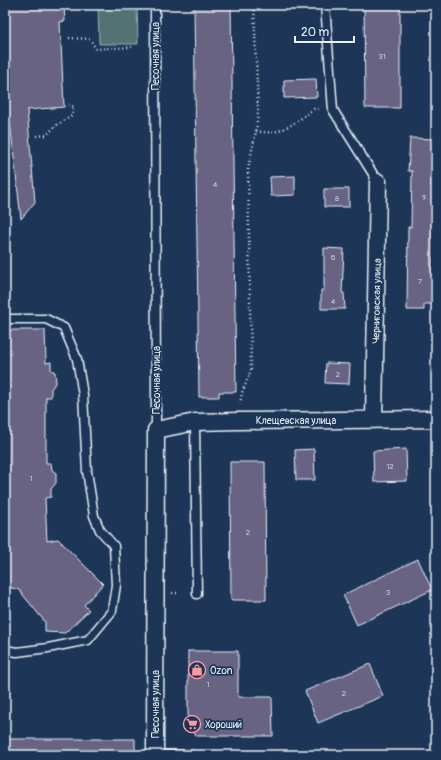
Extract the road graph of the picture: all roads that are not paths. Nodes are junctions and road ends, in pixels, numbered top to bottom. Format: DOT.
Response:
graph roads {
  1 [pos="155,5"];
  2 [pos="325,5"];
  3 [pos="378,182"];
  4 [pos="5,319"];
  5 [pos="436,419"];
  6 [pos="374,420"];
  7 [pos="195,422"];
  8 [pos="156,430"];
  9 [pos="197,594"];
  10 [pos="5,650"];
  11 [pos="155,755"];
  12 [pos="165,755"];
  13 [pos="192,755"];
  1 -- 8 [label="lane, Песочная улица"];
  2 -- 3 [label="lane"];
  3 -- 6 [label="street, Черниговская улица"];
  4 -- 10 [label="lane"];
  5 -- 6 [label="street, Клещевская улица"];
  6 -- 7 [label="street, Клещевская улица"];
  7 -- 8 [label="street, Клещевская улица"];
  7 -- 9 [label="lane"];
  8 -- 11 [label="street, Песочная улица"];
  12 -- 13 [label="lane"];
}
